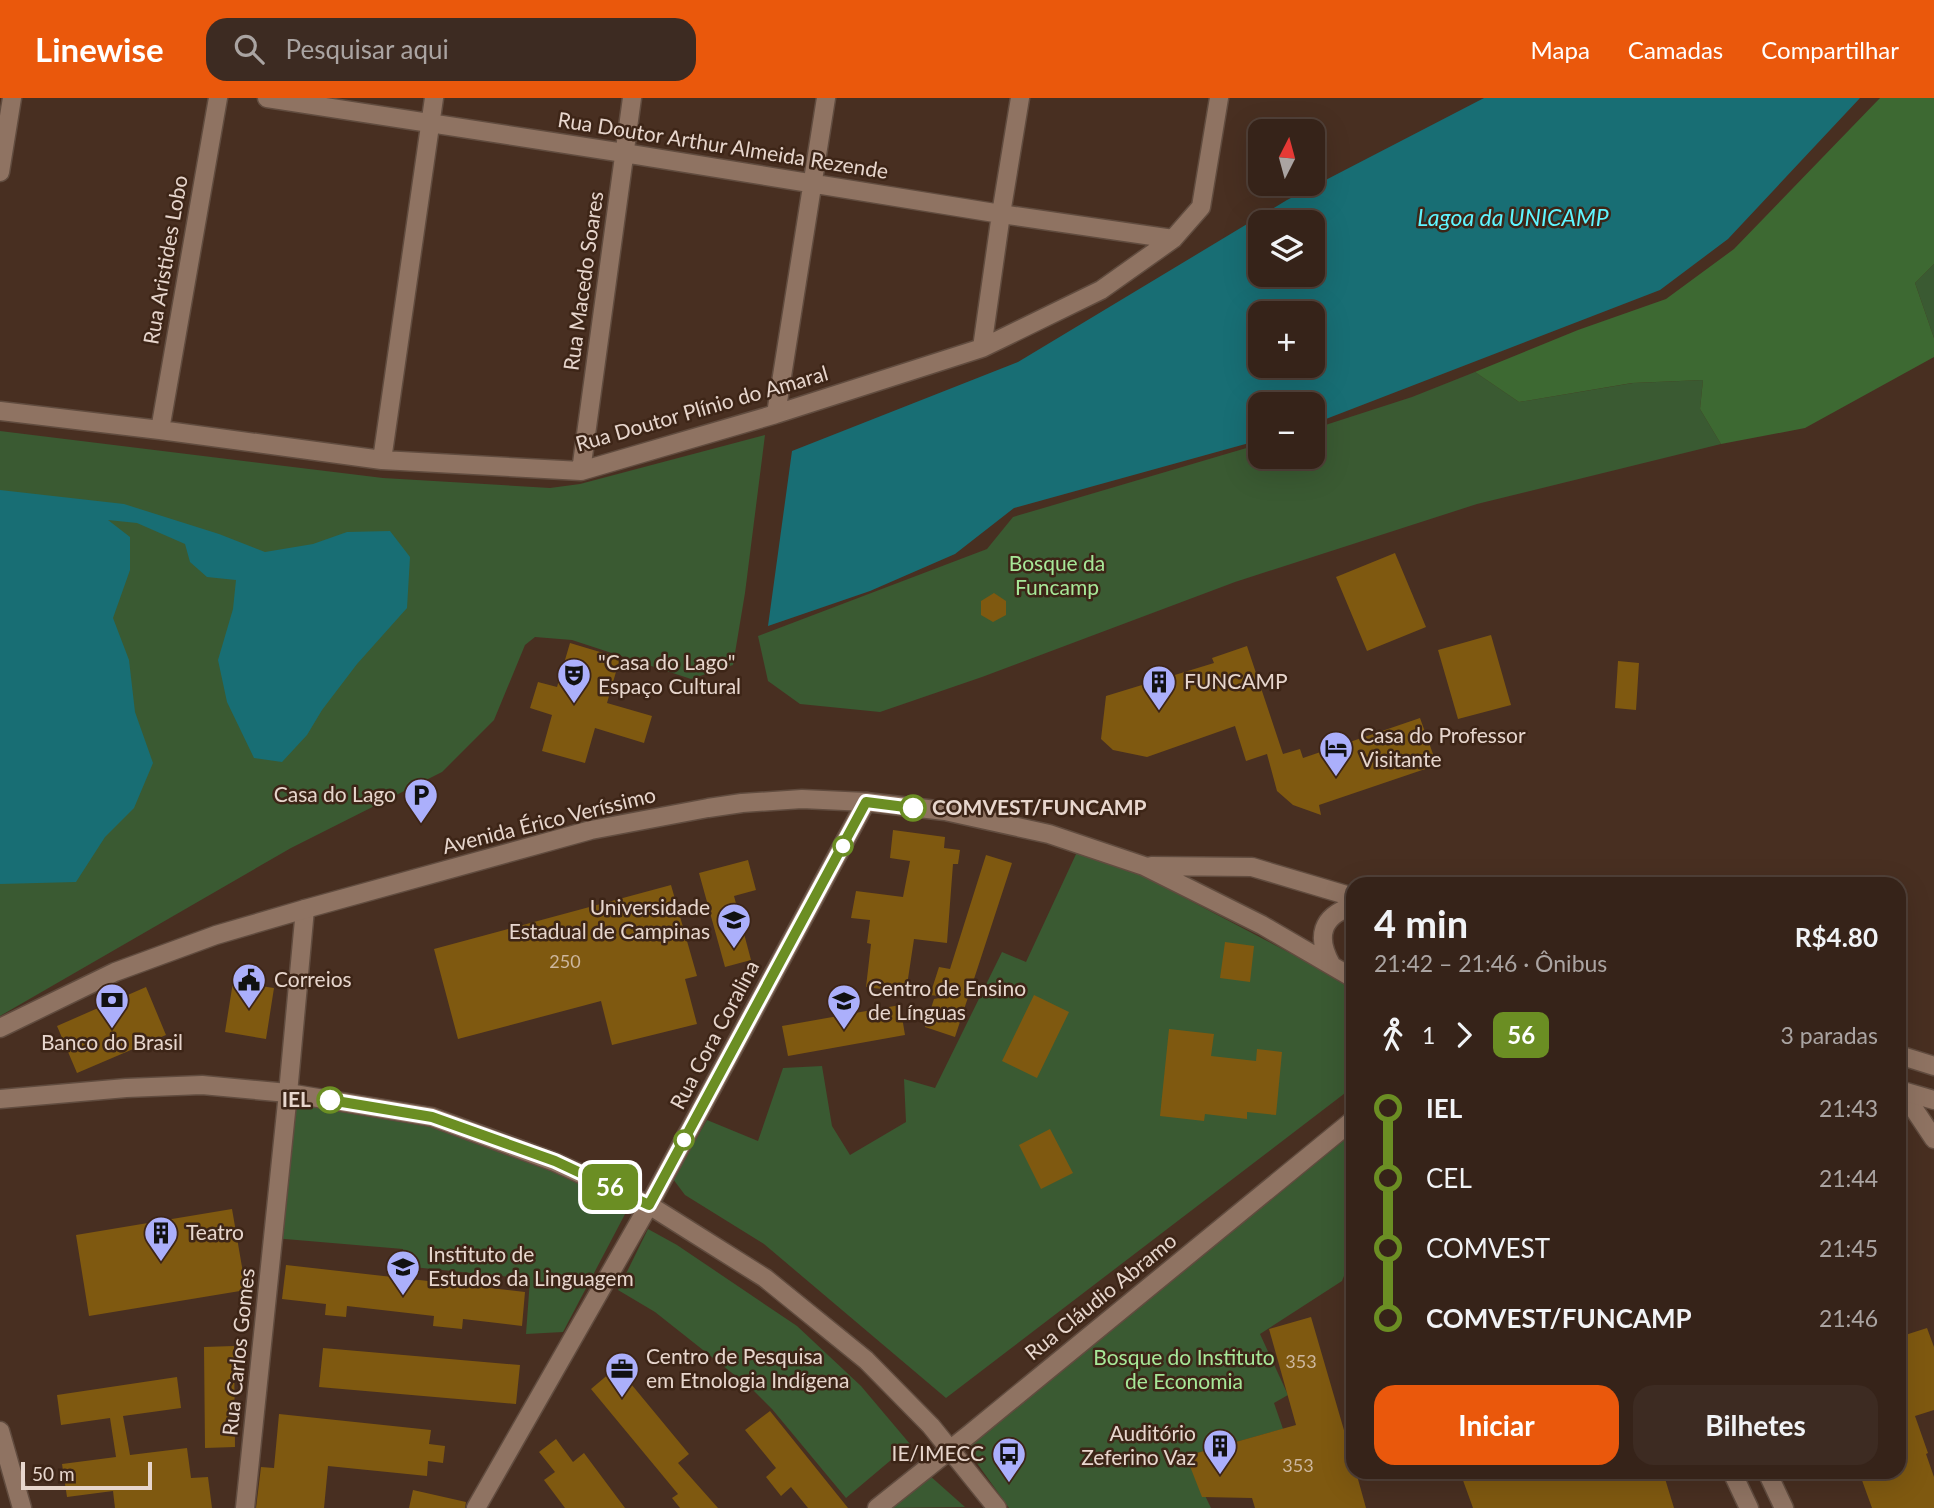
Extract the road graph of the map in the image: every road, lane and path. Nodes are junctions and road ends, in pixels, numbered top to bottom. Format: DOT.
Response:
graph roads {
  1 [pos="12,98"];
  2 [pos="218,98"];
  3 [pos="267,98"];
  4 [pos="434,98"];
  5 [pos="632,98"];
  6 [pos="826,98"];
  7 [pos="1020,98"];
  8 [pos="1219,98"];
  9 [pos="430,124"];
  10 [pos="624,153"];
  11 [pos="0,172"];
  12 [pos="813,183"];
  13 [pos="1001,214"];
  14 [pos="1173,239"];
  15 [pos="982,348"];
  16 [pos="0,411"];
  17 [pos="776,414"];
  18 [pos="160,430"];
  19 [pos="382,460"];
  20 [pos="581,471"];
  21 [pos="866,802"];
  22 [pos="1144,866"];
  23 [pos="1346,895"];
  24 [pos="1346,908"];
  25 [pos="305,909"];
  26 [pos="1331,964"];
  27 [pos="1346,974"];
  28 [pos="0,1028"];
  29 [pos="1906,1057"];
  30 [pos="1934,1066"];
  31 [pos="1906,1092"];
  32 [pos="288,1093"];
  33 [pos="0,1099"];
  34 [pos="1906,1099"];
  35 [pos="1934,1100"];
  36 [pos="1346,1126"];
  37 [pos="1934,1139"];
  38 [pos="649,1205"];
  39 [pos="0,1431"];
  40 [pos="951,1450"];
  41 [pos="1735,1479"];
  42 [pos="1770,1479"];
  43 [pos="22,1508"];
  44 [pos="245,1508"];
  45 [pos="476,1508"];
  46 [pos="877,1508"];
  47 [pos="997,1508"];
  48 [pos="1749,1508"];
  49 [pos="1784,1508"];
  1 -- 11 [label="street"];
  2 -- 18 [label="street, Rua Aristides Lobo"];
  3 -- 9 [label="street, Rua Doutor Arthur Almeida Rezende"];
  4 -- 9 [label="street"];
  5 -- 10 [label="street, Rua Macedo Soares"];
  6 -- 12 [label="street"];
  7 -- 13 [label="street"];
  8 -- 14 [label="street, Rua Doutor Plínio do Amaral"];
  9 -- 10 [label="street, Rua Doutor Arthur Almeida Rezende"];
  9 -- 19 [label="street"];
  10 -- 12 [label="street, Rua Doutor Arthur Almeida Rezende"];
  10 -- 20 [label="street, Rua Macedo Soares"];
  12 -- 13 [label="street, Rua Doutor Arthur Almeida Rezende"];
  12 -- 17 [label="street"];
  13 -- 14 [label="street, Rua Doutor Arthur Almeida Rezende"];
  13 -- 15 [label="street"];
  14 -- 15 [label="street, Rua Doutor Plínio do Amaral"];
  15 -- 17 [label="street, Rua Doutor Plínio do Amaral"];
  16 -- 18 [label="street, Rua Doutor Plínio do Amaral"];
  17 -- 20 [label="street, Rua Doutor Plínio do Amaral"];
  18 -- 19 [label="street, Rua Doutor Plínio do Amaral"];
  19 -- 20 [label="street, Rua Doutor Plínio do Amaral"];
  21 -- 22 [label="street, Avenida Érico Veríssimo"];
  21 -- 25 [label="street, Avenida Érico Veríssimo"];
  21 -- 38 [label="street, Rua Cora Coralina"];
  22 -- 23 [label="street"];
  22 -- 26 [label="street, Avenida Érico Veríssimo"];
  24 -- 26 [label="street"];
  25 -- 28 [label="street, Avenida Érico Veríssimo"];
  25 -- 32 [label="street, Rua Carlos Gomes"];
  26 -- 27 [label="street, Avenida Érico Veríssimo"];
  29 -- 30 [label="street"];
  31 -- 35 [label="street"];
  32 -- 33 [label="street"];
  32 -- 38 [label="street"];
  32 -- 44 [label="street, Rua Carlos Gomes"];
  34 -- 37 [label="street"];
  36 -- 40 [label="street, Rua Cláudio Abramo"];
  38 -- 40 [label="street"];
  38 -- 45 [label="street, Rua Cora Coralina"];
  39 -- 43 [label="street"];
  40 -- 46 [label="street, Rua Cláudio Abramo"];
  40 -- 47 [label="street"];
  41 -- 48 [label="street"];
  42 -- 49 [label="street"];
}
